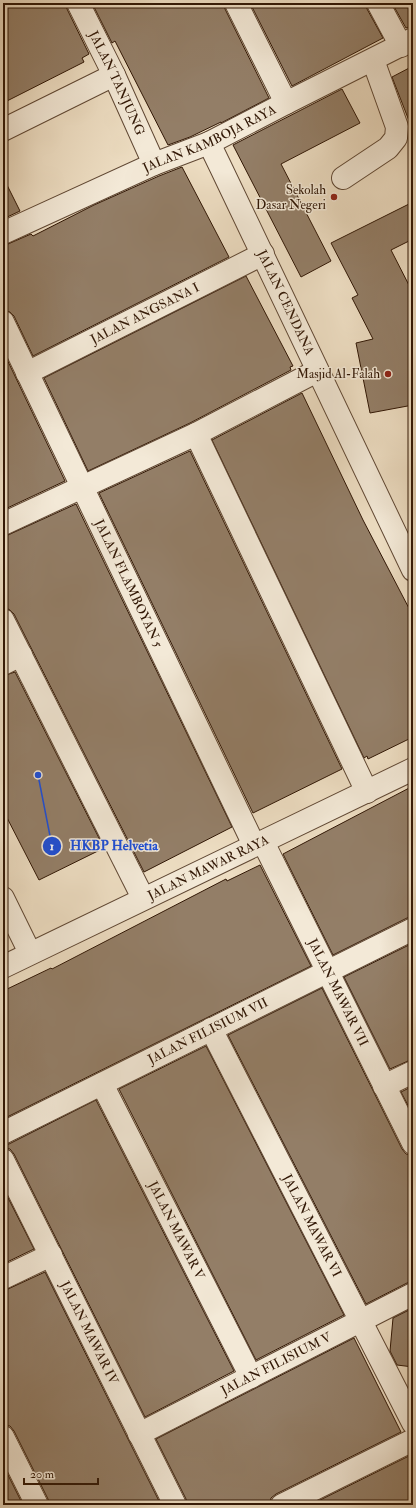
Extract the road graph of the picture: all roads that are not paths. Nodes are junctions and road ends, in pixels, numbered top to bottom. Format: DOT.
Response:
graph roads {
  1 [pos="78,3"];
  2 [pos="236,3"];
  3 [pos="378,3"];
  4 [pos="407,43"];
  5 [pos="373,60"];
  6 [pos="114,75"];
  7 [pos="286,103"];
  8 [pos="3,130"];
  9 [pos="209,143"];
  10 [pos="154,164"];
  11 [pos="343,178"];
  12 [pos="3,233"];
  13 [pos="263,254"];
  14 [pos="3,322"];
  15 [pos="317,371"];
  16 [pos="27,373"];
  17 [pos="196,434"];
  18 [pos="82,487"];
  19 [pos="3,524"];
  20 [pos="413,570"];
  21 [pos="3,620"];
  22 [pos="12,659"];
  23 [pos="413,769"];
  24 [pos="367,792"];
  25 [pos="258,843"];
  26 [pos="3,898"];
  27 [pos="143,898"];
  28 [pos="413,929"];
  29 [pos="30,954"];
  30 [pos="3,967"];
  31 [pos="327,971"];
  32 [pos="211,1029"];
  33 [pos="413,1072"];
  34 [pos="102,1084"];
  35 [pos="384,1086"];
  36 [pos="3,1133"];
  37 [pos="413,1143"];
  38 [pos="3,1160"];
  39 [pos="50,1255"];
  40 [pos="3,1278"];
  41 [pos="413,1294"];
  42 [pos="361,1321"];
  43 [pos="251,1377"];
  44 [pos="413,1423"];
  45 [pos="139,1434"];
  46 [pos="3,1437"];
  47 [pos="413,1440"];
  48 [pos="37,1505"];
  49 [pos="175,1505"];
  50 [pos="282,1505"];
  1 -- 6 [label="street, JALAN TANJUNG"];
  2 -- 7 [label="street"];
  3 -- 4 [label="street"];
  4 -- 5 [label="street, JALAN KAMBOJA RAYA"];
  5 -- 7 [label="street, JALAN KAMBOJA RAYA"];
  5 -- 11 [label="street"];
  6 -- 8 [label="street"];
  6 -- 10 [label="street, JALAN TANJUNG"];
  7 -- 9 [label="street, JALAN KAMBOJA RAYA"];
  9 -- 10 [label="street, JALAN KAMBOJA RAYA"];
  9 -- 13 [label="street, JALAN CENDANA"];
  10 -- 12 [label="street, JALAN KAMBOJA RAYA"];
  13 -- 15 [label="street, JALAN CENDANA"];
  13 -- 16 [label="street, JALAN ANGSANA I"];
  14 -- 16 [label="street, JALAN FLAMBOYAN 5"];
  15 -- 17 [label="street"];
  15 -- 20 [label="street, JALAN CENDANA"];
  16 -- 18 [label="street, JALAN FLAMBOYAN 5"];
  17 -- 18 [label="street"];
  17 -- 24 [label="street"];
  18 -- 19 [label="street"];
  18 -- 25 [label="street, JALAN FLAMBOYAN 5"];
  21 -- 22 [label="street"];
  22 -- 27 [label="street"];
  23 -- 24 [label="street, JALAN MAWAR RAYA"];
  24 -- 25 [label="street, JALAN MAWAR RAYA"];
  25 -- 27 [label="street, JALAN MAWAR RAYA"];
  25 -- 31 [label="street, JALAN MAWAR VII"];
  26 -- 29 [label="street"];
  27 -- 29 [label="street, JALAN MAWAR RAYA"];
  28 -- 31 [label="street, JALAN FILISIUM VII"];
  29 -- 30 [label="street, JALAN MAWAR RAYA"];
  31 -- 32 [label="street, JALAN FILISIUM VII"];
  31 -- 35 [label="street, JALAN MAWAR VII"];
  32 -- 34 [label="street, JALAN FILISIUM VII"];
  32 -- 42 [label="street, JALAN MAWAR VI"];
  33 -- 35 [label="street"];
  34 -- 36 [label="street, JALAN FILISIUM VII"];
  34 -- 43 [label="street, JALAN MAWAR V"];
  35 -- 37 [label="street, JALAN MAWAR VII"];
  38 -- 39 [label="street, JALAN MAWAR IV"];
  39 -- 40 [label="street"];
  39 -- 45 [label="street, JALAN MAWAR IV"];
  41 -- 42 [label="street, JALAN FILISIUM V"];
  42 -- 43 [label="street, JALAN FILISIUM V"];
  42 -- 44 [label="street, JALAN MAWAR VI"];
  43 -- 45 [label="street, JALAN FILISIUM V"];
  45 -- 49 [label="street, JALAN MAWAR IV"];
  46 -- 48 [label="street"];
  47 -- 50 [label="street"];
}
